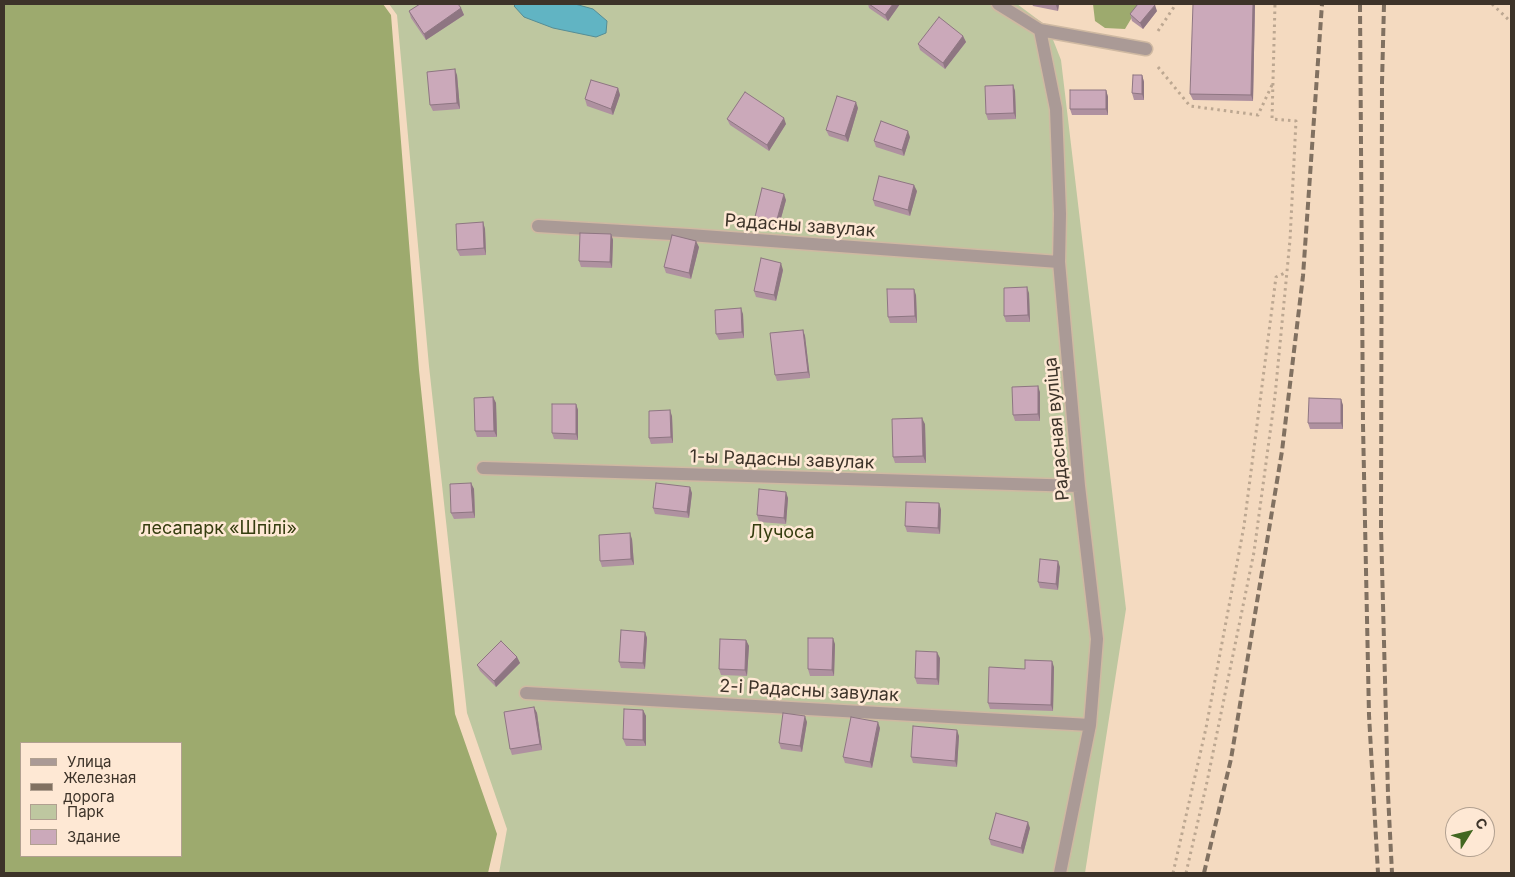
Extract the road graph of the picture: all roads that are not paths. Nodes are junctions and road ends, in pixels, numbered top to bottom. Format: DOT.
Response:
graph roads {
  1 [pos="998,4"];
  2 [pos="1040,30"];
  3 [pos="1146,49"];
  4 [pos="538,226"];
  5 [pos="1059,262"];
  6 [pos="483,468"];
  7 [pos="1080,486"];
  8 [pos="526,693"];
  9 [pos="1090,725"];
  10 [pos="1060,873"];
  1 -- 2 [label="lane"];
  2 -- 3 [label="lane"];
  2 -- 5 [label="lane, Радасная вуліца"];
  4 -- 5 [label="lane, Радасны завулак"];
  5 -- 7 [label="lane, Радасная вуліца"];
  6 -- 7 [label="lane, 1-ы Радасны завулак"];
  7 -- 9 [label="lane, Радасная вуліца"];
  8 -- 9 [label="lane, 2-і Радасны завулак"];
  9 -- 10 [label="lane, Радасная вуліца"];
}
